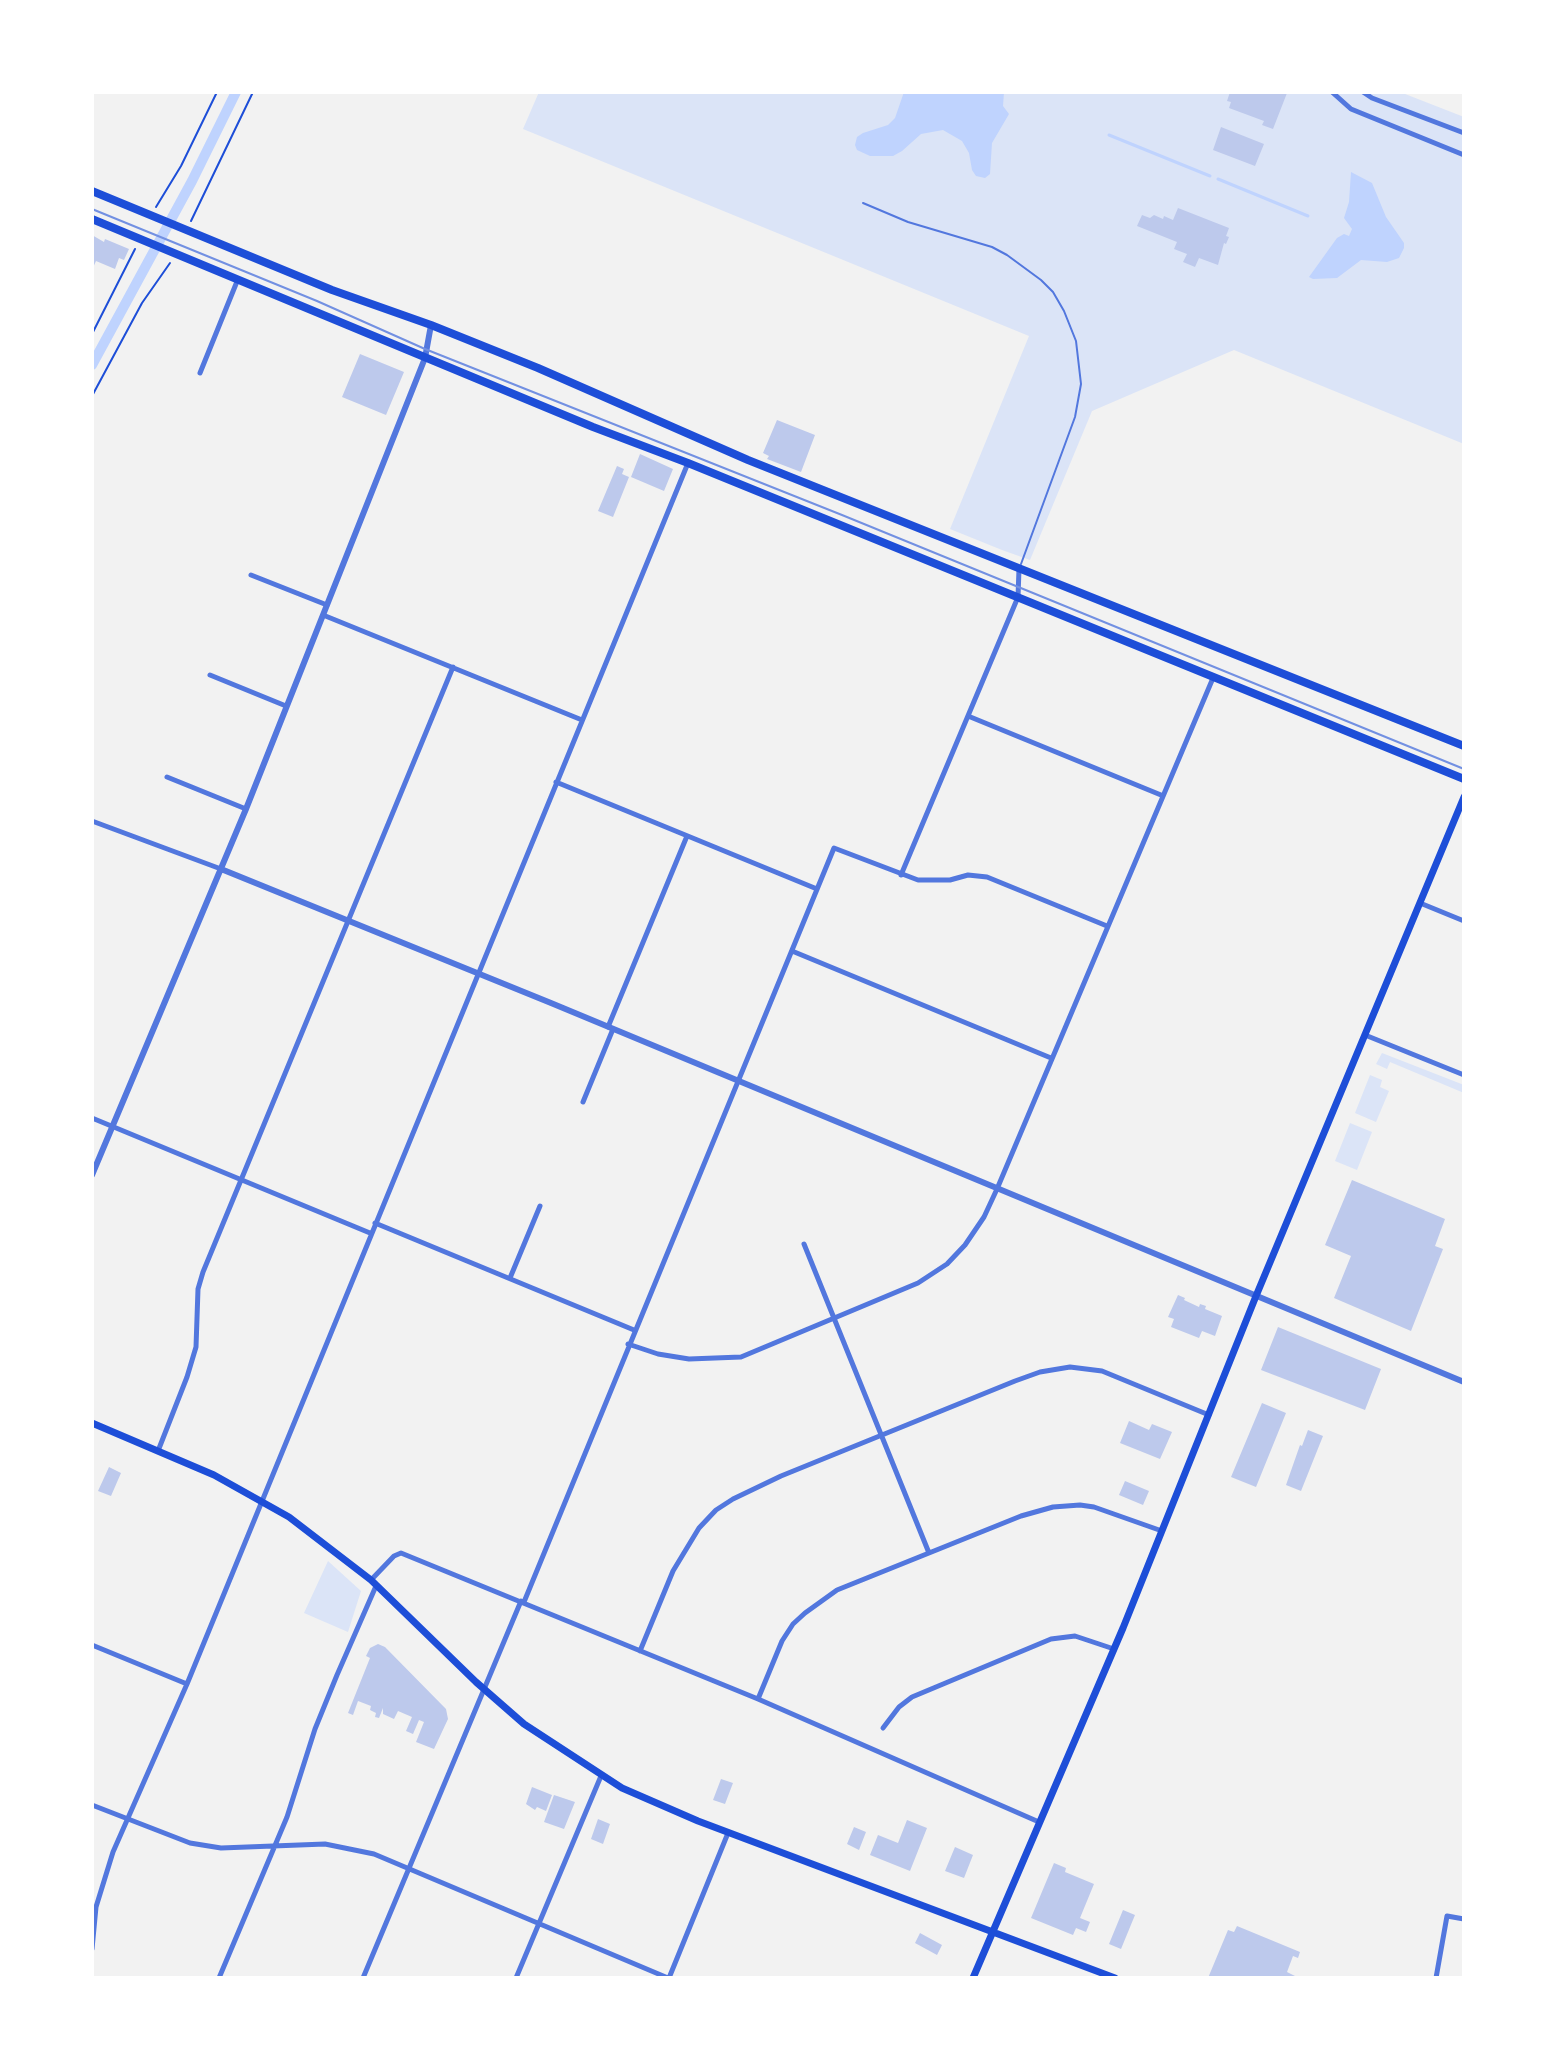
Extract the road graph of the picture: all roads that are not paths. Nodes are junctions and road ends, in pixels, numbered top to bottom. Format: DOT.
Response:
graph roads {
  1 [pos="1332,92"];
  2 [pos="1363,92"];
  3 [pos="1464,133"];
  4 [pos="1464,155"];
  5 [pos="92,191"];
  6 [pos="863,203"];
  7 [pos="92,219"];
  8 [pos="238,279"];
  9 [pos="431,325"];
  10 [pos="425,358"];
  11 [pos="200,373"];
  12 [pos="688,463"];
  13 [pos="1019,569"];
  14 [pos="251,575"];
  15 [pos="1018,597"];
  16 [pos="327,605"];
  17 [pos="323,615"];
  18 [pos="453,667"];
  19 [pos="210,675"];
  20 [pos="1213,678"];
  21 [pos="286,706"];
  22 [pos="968,716"];
  23 [pos="582,720"];
  24 [pos="1464,746"];
  25 [pos="167,777"];
  26 [pos="1464,779"];
  27 [pos="556,782"];
  28 [pos="1161,795"];
  29 [pos="1464,797"];
  30 [pos="246,809"];
  31 [pos="92,821"];
  32 [pos="687,836"];
  33 [pos="221,869"];
  34 [pos="901,875"];
  35 [pos="817,889"];
  36 [pos="1419,903"];
  37 [pos="348,920"];
  38 [pos="1464,921"];
  39 [pos="1107,926"];
  40 [pos="792,951"];
  41 [pos="477,972"];
  42 [pos="610,1028"];
  43 [pos="1364,1035"];
  44 [pos="1051,1058"];
  45 [pos="1464,1075"];
  46 [pos="738,1081"];
  47 [pos="583,1102"];
  48 [pos="92,1118"];
  49 [pos="112,1126"];
  50 [pos="92,1175"];
  51 [pos="240,1180"];
  52 [pos="997,1189"];
  53 [pos="540,1206"];
  54 [pos="375,1223"];
  55 [pos="370,1233"];
  56 [pos="804,1244"];
  57 [pos="510,1278"];
  58 [pos="1256,1296"];
  59 [pos="832,1318"];
  60 [pos="634,1330"];
  61 [pos="628,1344"];
  62 [pos="1464,1382"];
  63 [pos="1209,1415"];
  64 [pos="92,1423"];
  65 [pos="882,1437"];
  66 [pos="158,1451"];
  67 [pos="262,1500"];
  68 [pos="1162,1531"];
  69 [pos="929,1553"];
  70 [pos="374,1583"];
  71 [pos="522,1602"];
  72 [pos="92,1645"];
  73 [pos="1114,1649"];
  74 [pos="640,1651"];
  75 [pos="187,1684"];
  76 [pos="483,1689"];
  77 [pos="758,1699"];
  78 [pos="883,1728"];
  79 [pos="601,1776"];
  80 [pos="92,1805"];
  81 [pos="127,1820"];
  82 [pos="1039,1822"];
  83 [pos="728,1833"];
  84 [pos="275,1846"];
  85 [pos="410,1868"];
  86 [pos="1464,1919"];
  87 [pos="539,1923"];
  88 [pos="992,1932"];
  89 [pos="92,1949"];
  90 [pos="219,1978"];
  91 [pos="363,1978"];
  92 [pos="516,1978"];
  93 [pos="668,1978"];
  94 [pos="973,1978"];
  95 [pos="1115,1978"];
  96 [pos="1436,1978"];
  1 -- 4 [label="street"];
  2 -- 3 [label="street"];
  5 -- 9 [label="main road"];
  6 -- 13 [label="lane"];
  7 -- 8 [label="main road"];
  8 -- 10 [label="main road"];
  8 -- 11 [label="street"];
  9 -- 10 [label="street"];
  9 -- 13 [label="main road"];
  10 -- 12 [label="main road"];
  10 -- 16 [label="street"];
  12 -- 15 [label="main road"];
  12 -- 23 [label="street"];
  13 -- 15 [label="street"];
  13 -- 24 [label="main road"];
  14 -- 16 [label="street"];
  15 -- 20 [label="main road"];
  15 -- 22 [label="street"];
  16 -- 17 [label="street"];
  17 -- 18 [label="street"];
  17 -- 21 [label="street"];
  18 -- 23 [label="street"];
  18 -- 37 [label="street"];
  19 -- 21 [label="street"];
  20 -- 26 [label="main road"];
  20 -- 28 [label="street"];
  21 -- 30 [label="street"];
  22 -- 28 [label="street"];
  22 -- 34 [label="street"];
  23 -- 27 [label="street"];
  25 -- 30 [label="street"];
  27 -- 32 [label="street"];
  27 -- 41 [label="street"];
  28 -- 39 [label="street"];
  29 -- 36 [label="main road"];
  30 -- 33 [label="street"];
  31 -- 33 [label="street"];
  32 -- 35 [label="street"];
  32 -- 42 [label="street"];
  33 -- 37 [label="street"];
  33 -- 49 [label="street"];
  34 -- 35 [label="street"];
  34 -- 39 [label="street"];
  35 -- 40 [label="street"];
  36 -- 38 [label="street"];
  36 -- 43 [label="main road"];
  37 -- 41 [label="street"];
  37 -- 51 [label="street"];
  39 -- 44 [label="street"];
  40 -- 44 [label="street"];
  40 -- 46 [label="street"];
  41 -- 42 [label="street"];
  41 -- 54 [label="street"];
  42 -- 46 [label="street"];
  42 -- 47 [label="street"];
  43 -- 45 [label="street"];
  43 -- 58 [label="main road"];
  44 -- 52 [label="street"];
  46 -- 52 [label="street"];
  46 -- 60 [label="street"];
  48 -- 49 [label="street"];
  49 -- 50 [label="street"];
  49 -- 51 [label="street"];
  51 -- 55 [label="street"];
  51 -- 66 [label="street"];
  52 -- 58 [label="street"];
  52 -- 59 [label="street"];
  53 -- 57 [label="street"];
  54 -- 55 [label="street"];
  54 -- 57 [label="street"];
  55 -- 67 [label="street"];
  56 -- 59 [label="street"];
  57 -- 60 [label="street"];
  58 -- 62 [label="street"];
  58 -- 63 [label="main road"];
  59 -- 61 [label="street"];
  59 -- 65 [label="street"];
  60 -- 61 [label="street"];
  61 -- 71 [label="street"];
  63 -- 65 [label="street"];
  63 -- 68 [label="main road"];
  64 -- 66 [label="main road"];
  65 -- 69 [label="street"];
  65 -- 74 [label="street"];
  66 -- 67 [label="main road"];
  67 -- 70 [label="main road"];
  67 -- 75 [label="street"];
  68 -- 69 [label="street"];
  68 -- 73 [label="main road"];
  69 -- 77 [label="street"];
  70 -- 71 [label="street"];
  70 -- 76 [label="main road"];
  70 -- 84 [label="street"];
  71 -- 74 [label="street"];
  71 -- 76 [label="street"];
  72 -- 75 [label="street"];
  73 -- 78 [label="street"];
  73 -- 82 [label="main road"];
  74 -- 77 [label="street"];
  75 -- 81 [label="street"];
  76 -- 79 [label="main road"];
  76 -- 85 [label="street"];
  77 -- 82 [label="street"];
  79 -- 83 [label="main road"];
  79 -- 87 [label="street"];
  80 -- 81 [label="street"];
  81 -- 84 [label="street"];
  81 -- 89 [label="street"];
  82 -- 88 [label="main road"];
  83 -- 88 [label="main road"];
  83 -- 93 [label="street"];
  84 -- 85 [label="street"];
  84 -- 90 [label="street"];
  85 -- 87 [label="street"];
  85 -- 91 [label="street"];
  86 -- 96 [label="street"];
  87 -- 92 [label="street"];
  87 -- 93 [label="street"];
  88 -- 94 [label="main road"];
  88 -- 95 [label="main road"];
}
